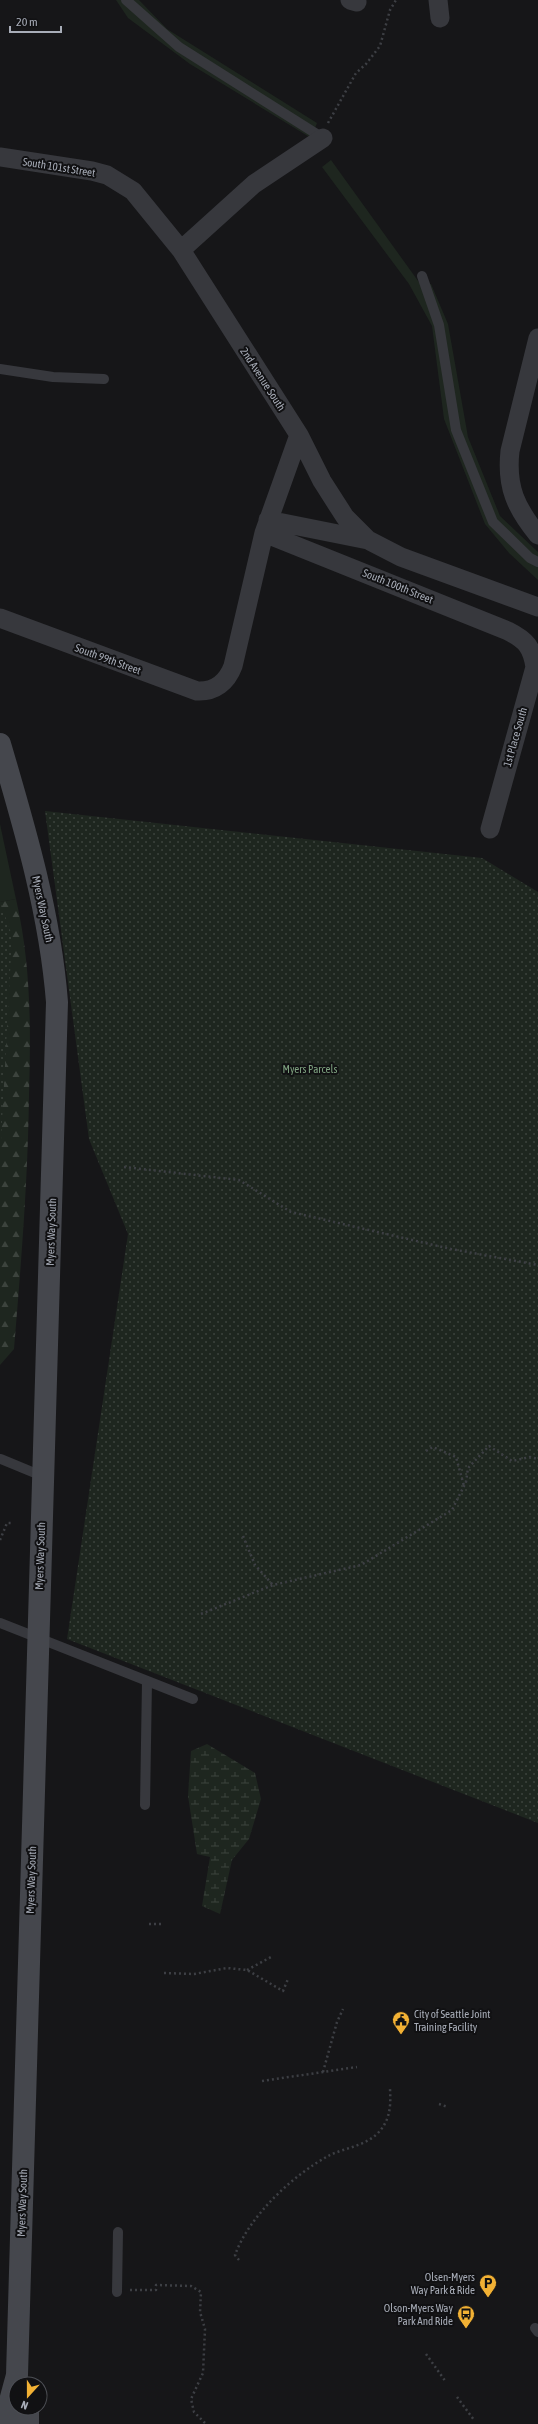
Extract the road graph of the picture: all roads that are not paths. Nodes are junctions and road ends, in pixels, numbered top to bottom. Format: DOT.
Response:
graph roads {
  1 [pos="126,0"];
  2 [pos="324,138"];
  3 [pos="0,158"];
  4 [pos="181,250"];
  5 [pos="422,276"];
  6 [pos="538,338"];
  7 [pos="0,369"];
  8 [pos="104,379"];
  9 [pos="299,435"];
  10 [pos="266,526"];
  11 [pos="538,535"];
  12 [pos="368,540"];
  13 [pos="538,562"];
  14 [pos="538,607"];
  15 [pos="0,618"];
  16 [pos="529,644"];
  17 [pos="0,744"];
  18 [pos="490,829"];
  19 [pos="0,1459"];
  20 [pos="42,1476"];
  21 [pos="0,1623"];
  22 [pos="38,1637"];
  23 [pos="147,1681"];
  24 [pos="193,1699"];
  25 [pos="145,1805"];
  26 [pos="118,2232"];
  27 [pos="121,2291"];
  28 [pos="19,2376"];
  29 [pos="8,2409"];
  30 [pos="6,2424"];
  1 -- 2 [label="lane"];
  2 -- 4 [label="street"];
  3 -- 4 [label="street, South 101st Street"];
  4 -- 9 [label="street, 2nd Avenue South"];
  5 -- 13 [label="lane"];
  6 -- 11 [label="street"];
  7 -- 8 [label="lane"];
  9 -- 10 [label="street"];
  9 -- 12 [label="street"];
  10 -- 12 [label="street"];
  10 -- 15 [label="street, South 99th Street"];
  10 -- 16 [label="street, South 100th Street"];
  12 -- 14 [label="street"];
  16 -- 18 [label="street, 1st Place South"];
  17 -- 20 [label="main road, Myers Way South"];
  19 -- 20 [label="lane"];
  20 -- 22 [label="main road, Myers Way South"];
  21 -- 22 [label="lane"];
  22 -- 23 [label="lane"];
  22 -- 28 [label="main road, Myers Way South"];
  23 -- 24 [label="lane"];
  23 -- 25 [label="lane"];
  26 -- 27 [label="lane"];
  29 -- 30 [label="main road, Myers Way South"];
}
